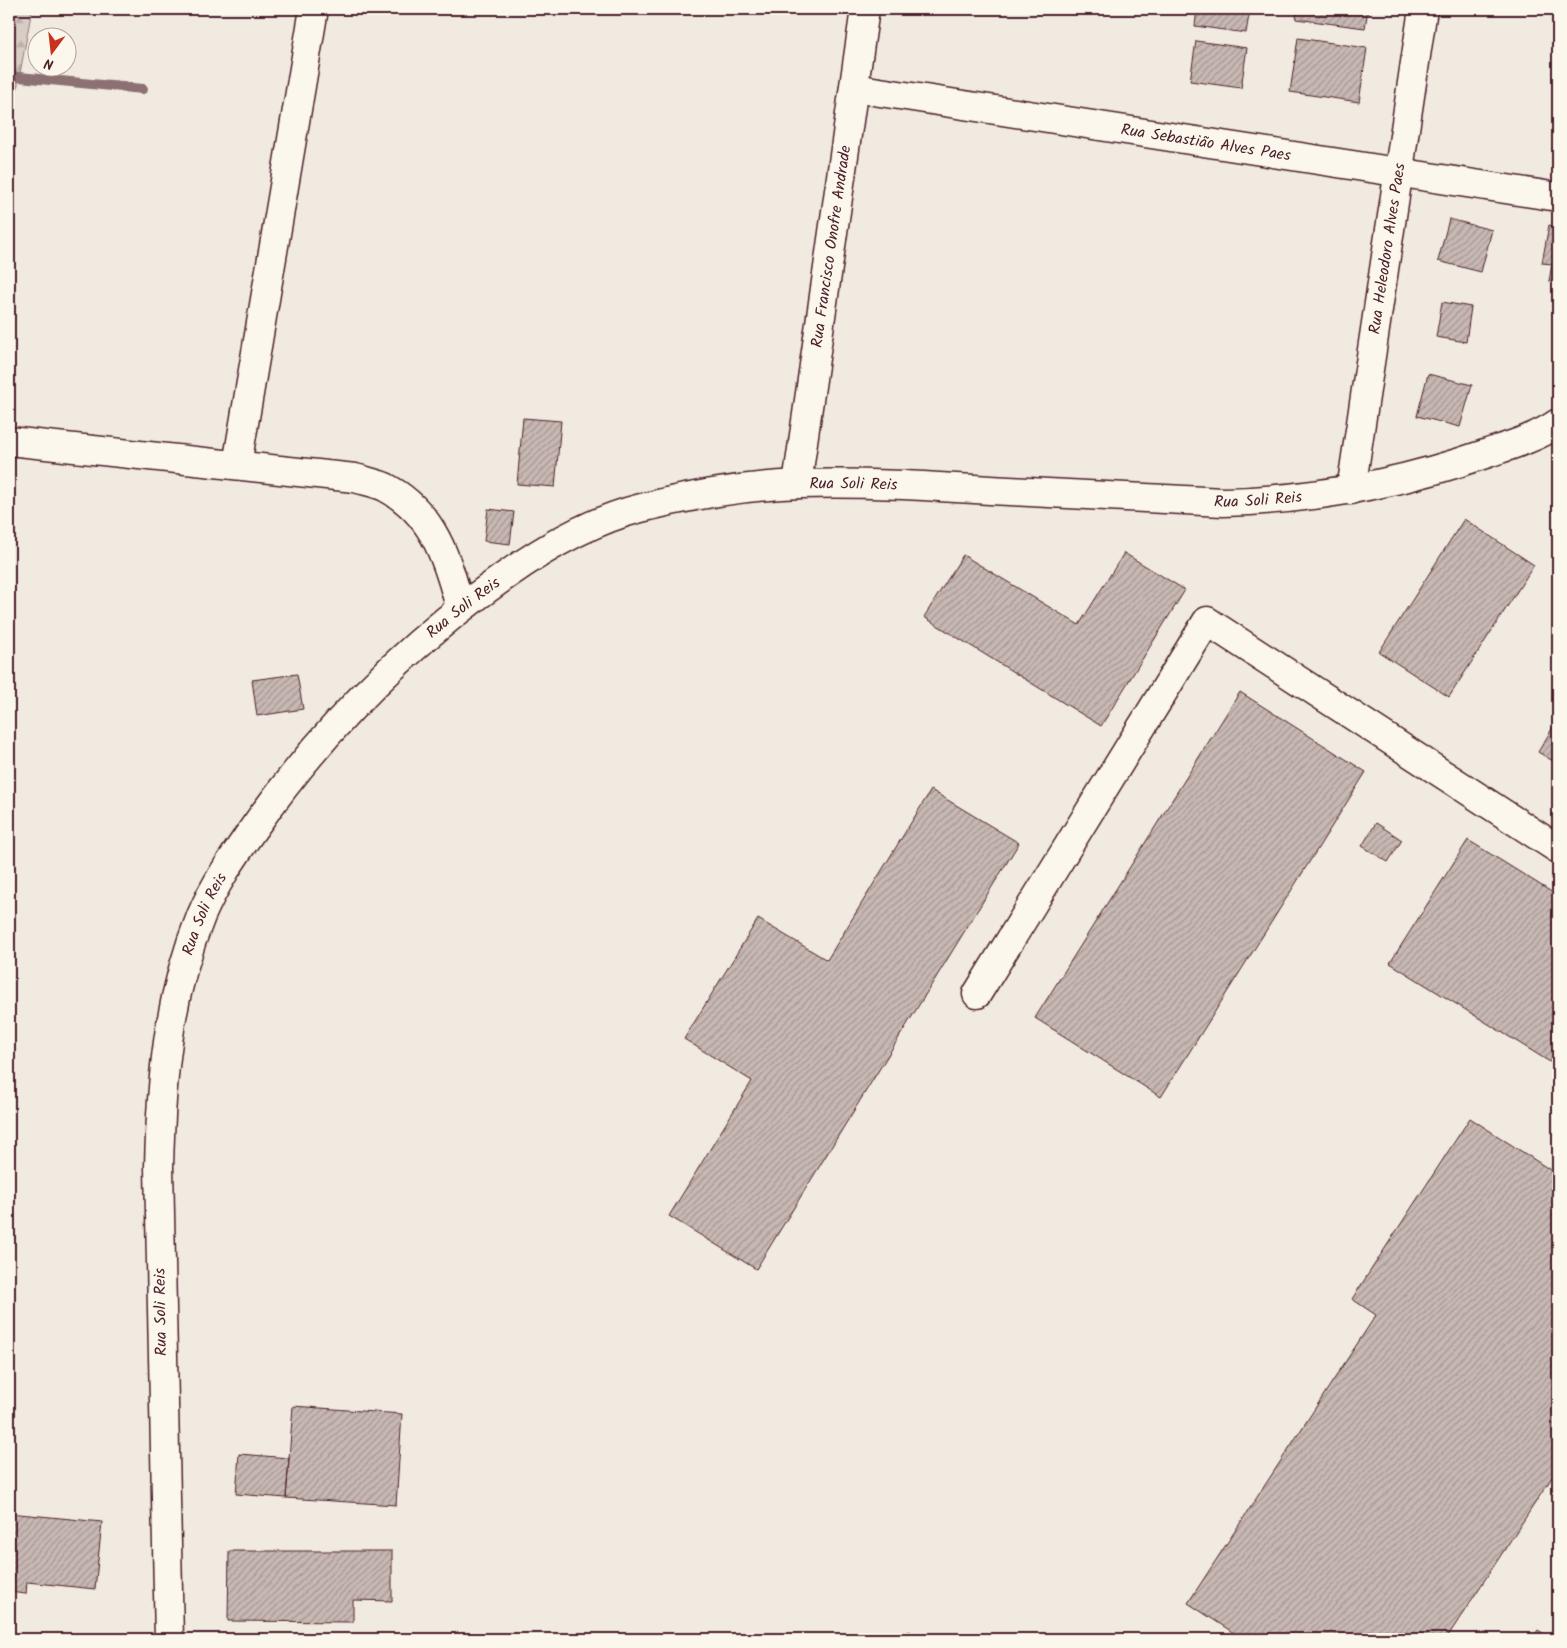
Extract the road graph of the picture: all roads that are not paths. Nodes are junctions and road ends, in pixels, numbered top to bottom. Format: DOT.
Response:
graph roads {
  1 [pos="314,9"];
  2 [pos="865,9"];
  3 [pos="1423,9"];
  4 [pos="854,88"];
  5 [pos="1399,172"];
  6 [pos="1558,197"];
  7 [pos="1557,426"];
  8 [pos="9,441"];
  9 [pos="237,466"];
  10 [pos="797,484"];
  11 [pos="1351,490"];
  12 [pos="460,607"];
  13 [pos="1558,849"];
  14 [pos="977,994"];
  15 [pos="169,1639"];
  1 -- 9 [label="street"];
  2 -- 4 [label="street, Rua Francisco Onofre Andrade"];
  3 -- 5 [label="street, Rua Heleodoro Alves Paes"];
  4 -- 5 [label="street, Rua Sebastião Alves Paes"];
  4 -- 10 [label="street, Rua Francisco Onofre Andrade"];
  5 -- 6 [label="street, Rua Sebastião Alves Paes"];
  5 -- 11 [label="street, Rua Heleodoro Alves Paes"];
  7 -- 11 [label="street, Rua Soli Reis"];
  8 -- 9 [label="street"];
  9 -- 12 [label="street"];
  10 -- 11 [label="street, Rua Soli Reis"];
  10 -- 12 [label="street, Rua Soli Reis"];
  12 -- 15 [label="street, Rua Soli Reis"];
  13 -- 14 [label="street"];
}
